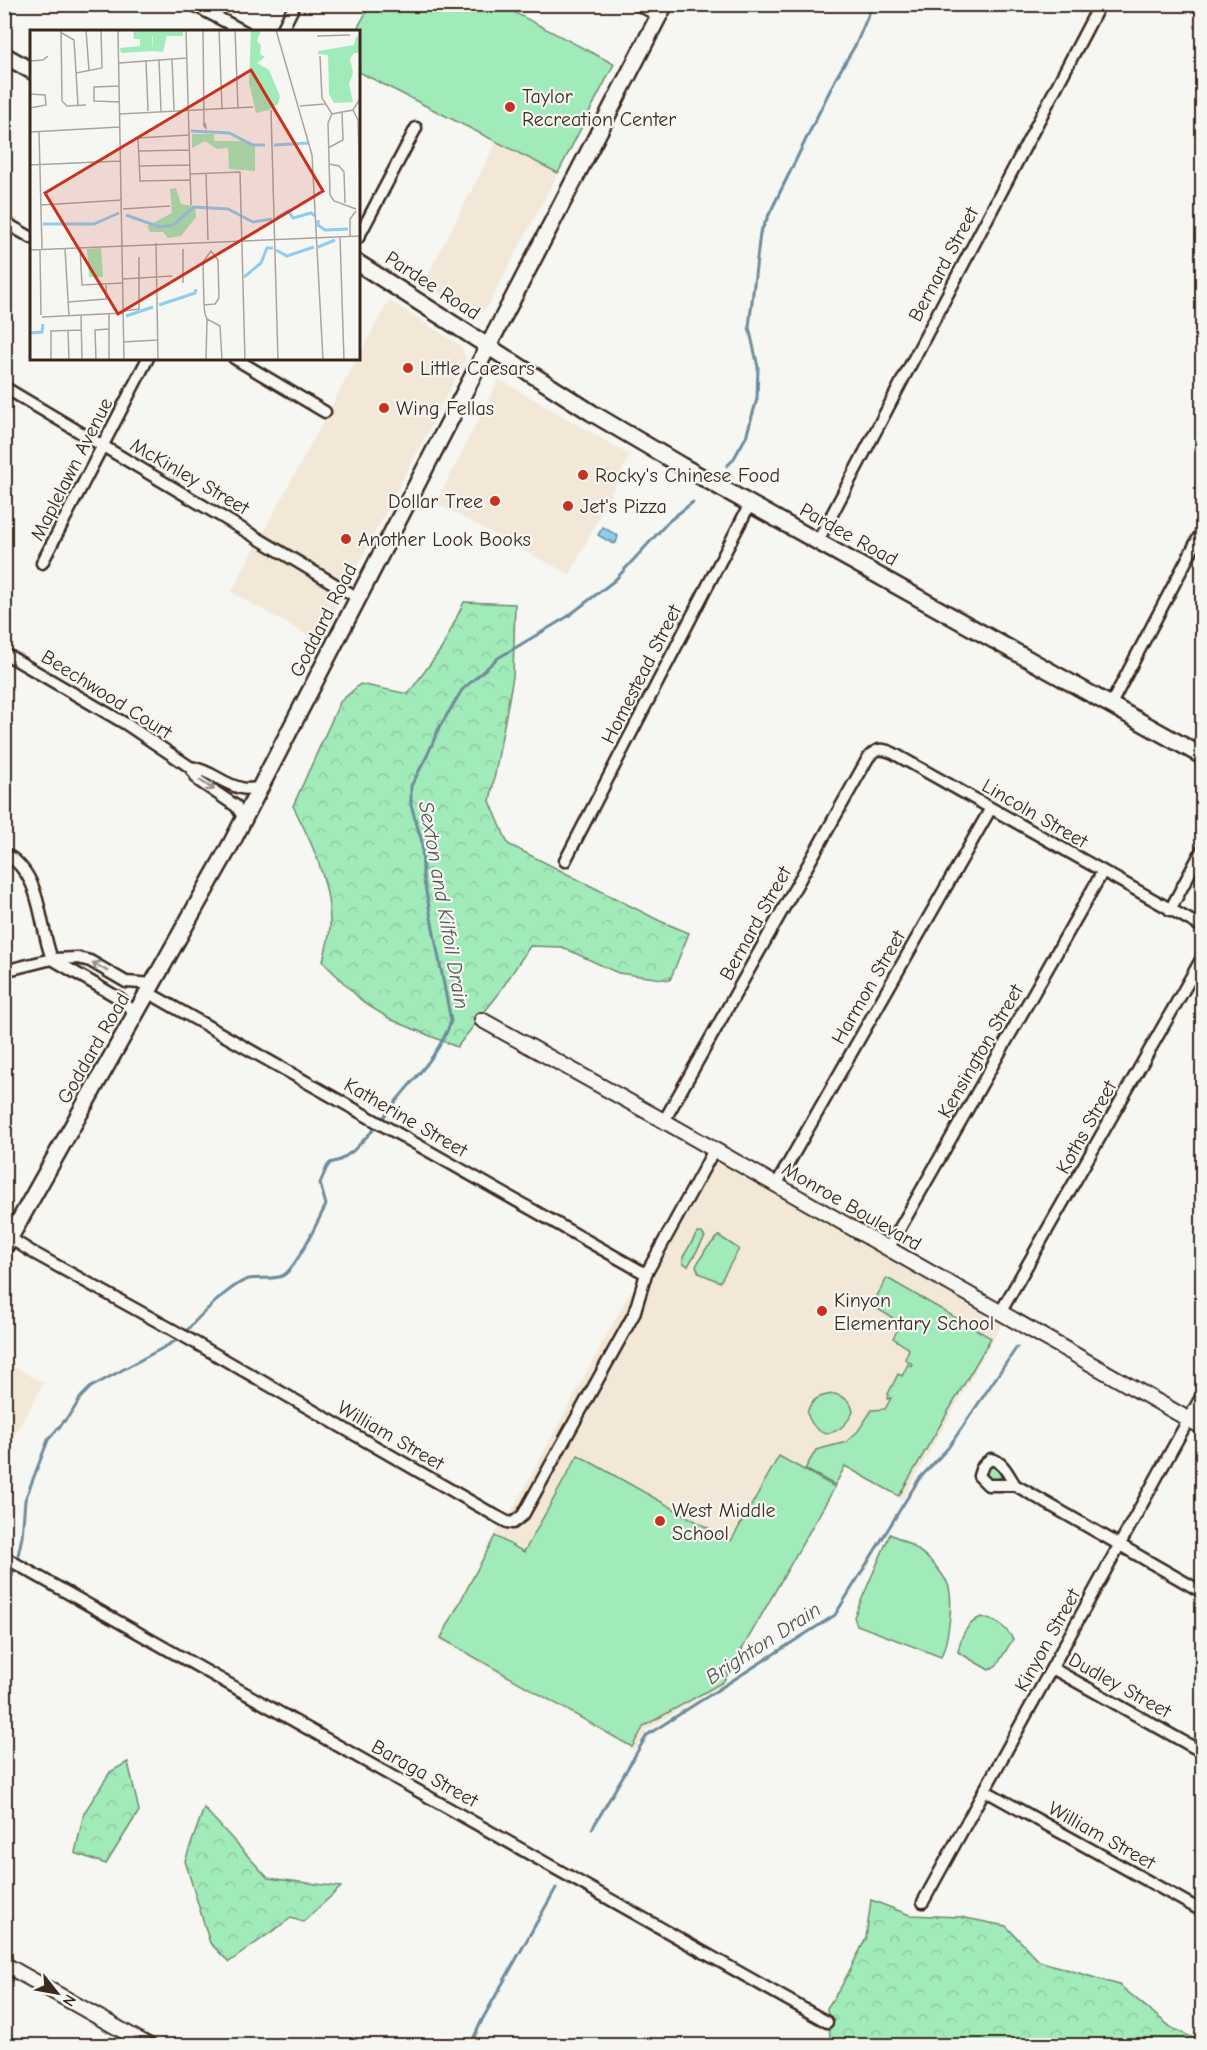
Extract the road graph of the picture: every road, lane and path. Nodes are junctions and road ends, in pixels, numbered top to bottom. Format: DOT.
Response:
graph roads {
  1 [pos="8,4"];
  2 [pos="192,4"];
  3 [pos="295,4"];
  4 [pos="636,4"];
  5 [pos="1100,4"];
  6 [pos="662,10"];
  7 [pos="4,12"];
  8 [pos="241,30"];
  9 [pos="282,30"];
  10 [pos="4,55"];
  11 [pos="30,70"];
  12 [pos="416,128"];
  13 [pos="4,222"];
  14 [pos="360,234"];
  15 [pos="30,237"];
  16 [pos="360,264"];
  17 [pos="489,346"];
  18 [pos="147,360"];
  19 [pos="237,360"];
  20 [pos="4,387"];
  21 [pos="325,412"];
  22 [pos="103,446"];
  23 [pos="750,504"];
  24 [pos="1203,531"];
  25 [pos="818,541"];
  26 [pos="42,563"];
  27 [pos="358,598"];
  28 [pos="4,653"];
  29 [pos="1111,704"];
  30 [pos="882,749"];
  31 [pos="1203,756"];
  32 [pos="190,767"];
  33 [pos="261,788"];
  34 [pos="991,808"];
  35 [pos="244,818"];
  36 [pos="1203,850"];
  37 [pos="4,853"];
  38 [pos="565,861"];
  39 [pos="1103,872"];
  40 [pos="1170,910"];
  41 [pos="1203,927"];
  42 [pos="1203,958"];
  43 [pos="52,959"];
  44 [pos="4,971"];
  45 [pos="151,989"];
  46 [pos="137,1014"];
  47 [pos="482,1020"];
  48 [pos="664,1121"];
  49 [pos="714,1150"];
  50 [pos="776,1185"];
  51 [pos="6,1240"];
  52 [pos="888,1249"];
  53 [pos="646,1274"];
  54 [pos="1000,1313"];
  55 [pos="1203,1395"];
  56 [pos="1189,1420"];
  57 [pos="1203,1427"];
  58 [pos="1014,1485"];
  59 [pos="1119,1545"];
  60 [pos="13,1562"];
  61 [pos="1203,1592"];
  62 [pos="1052,1668"];
  63 [pos="1203,1752"];
  64 [pos="984,1790"];
  65 [pos="923,1902"];
  66 [pos="1203,1911"];
  67 [pos="4,1964"];
  68 [pos="827,2022"];
  69 [pos="150,2046"];
  1 -- 7 [label="street"];
  2 -- 8 [label="street"];
  3 -- 9 [label="street"];
  4 -- 6 [label="street"];
  5 -- 25 [label="street, Bernard Street"];
  6 -- 17 [label="main road, Goddard Road"];
  10 -- 11 [label="main road"];
  12 -- 14 [label="street"];
  13 -- 15 [label="street"];
  16 -- 17 [label="main road, Pardee Road"];
  17 -- 23 [label="main road, Pardee Road"];
  17 -- 27 [label="main road, Goddard Road"];
  18 -- 22 [label="street, Maplelawn Avenue"];
  19 -- 21 [label="street"];
  20 -- 22 [label="street, McKinley Street"];
  22 -- 26 [label="street, Maplelawn Avenue"];
  22 -- 27 [label="street, McKinley Street"];
  23 -- 25 [label="main road, Pardee Road"];
  23 -- 38 [label="street, Homestead Street"];
  24 -- 29 [label="street"];
  25 -- 29 [label="main road, Pardee Road"];
  27 -- 33 [label="main road, Goddard Road"];
  28 -- 32 [label="street, Beechwood Court"];
  29 -- 31 [label="main road, Pardee Road"];
  30 -- 34 [label="street, Lincoln Street"];
  30 -- 48 [label="street, Bernard Street"];
  32 -- 33 [label="street, Beechwood Court"];
  32 -- 35 [label="street, Beechwood Court, one-way"];
  33 -- 35 [label="main road, Goddard Road"];
  34 -- 39 [label="street, Lincoln Street"];
  34 -- 50 [label="street, Harmon Street"];
  35 -- 45 [label="main road, Goddard Road"];
  36 -- 40 [label="street"];
  37 -- 43 [label="street"];
  39 -- 40 [label="street, Lincoln Street"];
  39 -- 52 [label="street, Kensington Street"];
  40 -- 41 [label="street"];
  42 -- 54 [label="street, Koths Street"];
  43 -- 44 [label="street"];
  45 -- 43 [label="street, Katherine Street, one-way"];
  43 -- 46 [label="street"];
  45 -- 46 [label="main road, Goddard Road"];
  45 -- 53 [label="street, Katherine Street"];
  46 -- 51 [label="main road, Goddard Road"];
  47 -- 48 [label="street, Monroe Boulevard"];
  48 -- 49 [label="street, Monroe Boulevard"];
  49 -- 50 [label="street, Monroe Boulevard"];
  49 -- 53 [label="street"];
  50 -- 52 [label="street, Monroe Boulevard"];
  51 -- 53 [label="street, William Street"];
  52 -- 54 [label="street, Monroe Boulevard"];
  54 -- 56 [label="street, Monroe Boulevard"];
  55 -- 56 [label="street, Kinyon Street"];
  56 -- 57 [label="street, Monroe Boulevard"];
  56 -- 59 [label="street, Kinyon Street"];
  58 -- 59 [label="street"];
  59 -- 61 [label="street"];
  59 -- 62 [label="street, Kinyon Street"];
  60 -- 68 [label="street, Baraga Street"];
  62 -- 63 [label="street, Dudley Street"];
  62 -- 64 [label="street, Kinyon Street"];
  64 -- 65 [label="street, Kinyon Street"];
  64 -- 66 [label="street, William Street"];
  67 -- 69 [label="street"];
}
